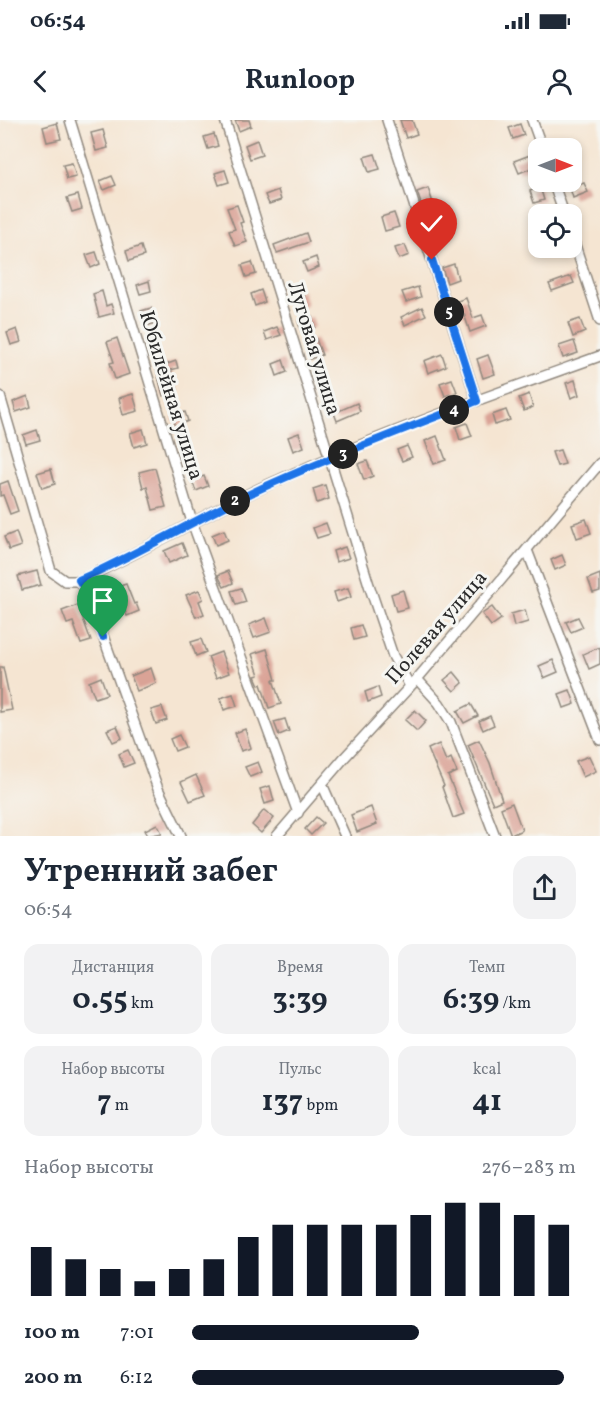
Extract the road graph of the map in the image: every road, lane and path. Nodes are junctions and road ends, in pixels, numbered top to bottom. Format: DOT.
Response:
graph roads {
  1 [pos="70,120"];
  2 [pos="225,120"];
  3 [pos="387,120"];
  4 [pos="532,120"];
  5 [pos="538,138"];
  6 [pos="579,258"];
  7 [pos="600,321"];
  8 [pos="600,356"];
  9 [pos="0,396"];
  10 [pos="477,401"];
  11 [pos="330,459"];
  12 [pos="600,463"];
  13 [pos="192,522"];
  14 [pos="527,550"];
  15 [pos="79,580"];
  16 [pos="417,679"];
  17 [pos="410,686"];
  18 [pos="600,740"];
  19 [pos="322,784"];
  20 [pos="298,813"];
  21 [pos="181,836"];
  22 [pos="277,836"];
  23 [pos="345,836"];
  24 [pos="495,836"];
  1 -- 13 [label="street, Юбилейная улица"];
  2 -- 11 [label="street, Луговая улица"];
  3 -- 10 [label="street"];
  4 -- 5 [label="street"];
  6 -- 7 [label="street"];
  8 -- 10 [label="street"];
  9 -- 15 [label="street"];
  10 -- 11 [label="street"];
  11 -- 13 [label="street"];
  11 -- 17 [label="street, Луговая улица"];
  12 -- 14 [label="street, Полевая улица"];
  13 -- 15 [label="street"];
  13 -- 20 [label="street, Юбилейная улица"];
  14 -- 16 [label="street, Полевая улица"];
  14 -- 18 [label="street"];
  15 -- 21 [label="street"];
  16 -- 17 [label="street, Полевая улица"];
  16 -- 24 [label="street"];
  17 -- 19 [label="street, Полевая улица"];
  19 -- 20 [label="street, Полевая улица"];
  19 -- 23 [label="street"];
  20 -- 22 [label="street, Полевая улица"];
}
